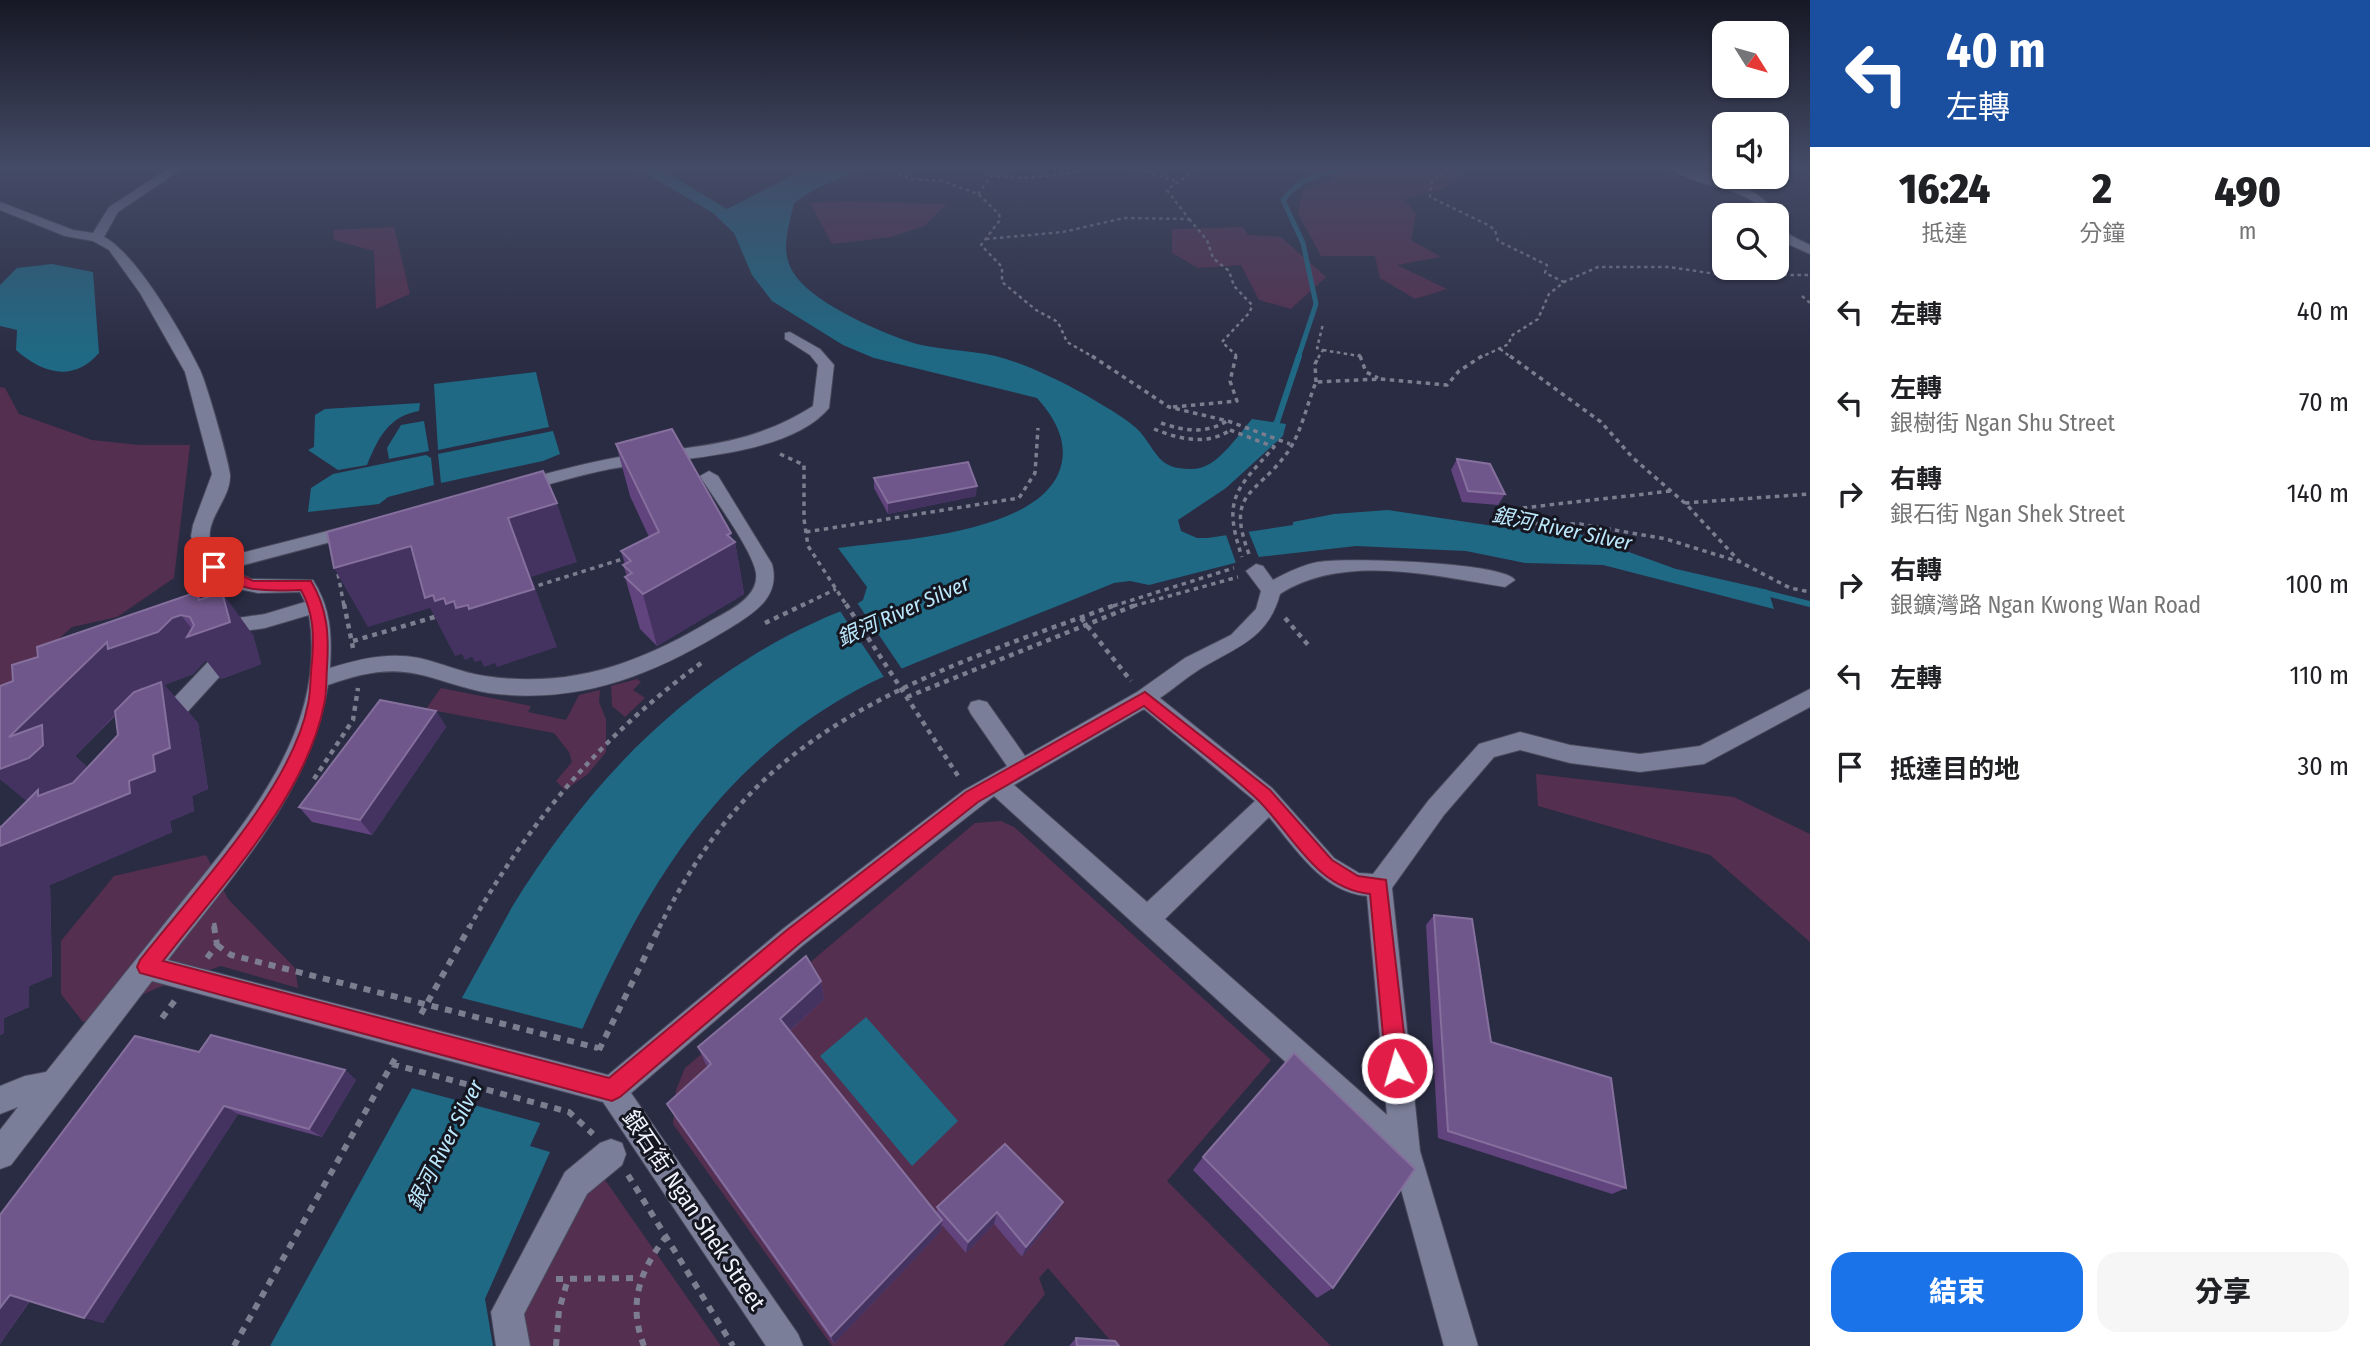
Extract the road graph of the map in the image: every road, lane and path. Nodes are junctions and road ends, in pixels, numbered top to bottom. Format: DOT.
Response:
graph roads {
  1 [pos="62,230"];
  2 [pos="102,230"];
  3 [pos="993,230"];
  4 [pos="1073,230"];
  5 [pos="1198,230"];
  6 [pos="1495,230"];
  7 [pos="1781,230"];
  8 [pos="97,238"];
  9 [pos="986,239"];
  10 [pos="1810,250"];
  11 [pos="1810,275"];
  12 [pos="1564,282"];
  13 [pos="1802,296"];
  14 [pos="1810,303"];
  15 [pos="1323,324"];
  16 [pos="790,336"];
  17 [pos="1499,348"];
  18 [pos="1323,350"];
  19 [pos="1380,379"];
  20 [pos="1316,382"];
  21 [pos="1169,407"];
  22 [pos="1227,421"];
  23 [pos="1161,423"];
  24 [pos="1038,428"];
  25 [pos="1154,429"];
  26 [pos="1230,430"];
  27 [pos="755,444"];
  28 [pos="1290,444"];
  29 [pos="709,475"];
  30 [pos="508,489"];
  31 [pos="1672,491"];
  32 [pos="1810,494"];
  33 [pos="1685,503"];
  34 [pos="1496,511"];
  35 [pos="1499,519"];
  36 [pos="374,525"];
  37 [pos="806,532"];
  38 [pos="630,557"];
  39 [pos="1740,562"];
  40 [pos="214,567"];
  41 [pos="1249,569"];
  42 [pos="1505,580"];
  43 [pos="836,589"];
  44 [pos="1271,590"];
  45 [pos="519,592"];
  46 [pos="1810,593"];
  47 [pos="317,606"];
  48 [pos="442,615"];
  49 [pos="1081,618"];
  50 [pos="762,624"];
  51 [pos="1086,625"];
  52 [pos="205,633"];
  53 [pos="352,641"];
  54 [pos="708,659"];
  55 [pos="215,668"];
  56 [pos="319,681"];
  57 [pos="900,685"];
  58 [pos="907,697"];
  59 [pos="1810,697"];
  60 [pos="1145,698"];
  61 [pos="979,708"];
  62 [pos="142,746"];
  63 [pos="1021,768"];
  64 [pos="995,782"];
  65 [pos="972,797"];
  66 [pos="1270,801"];
  67 [pos="1379,886"];
  68 [pos="1147,919"];
  69 [pos="216,945"];
  70 [pos="147,967"];
  71 [pos="426,1005"];
  72 [pos="415,1037"];
  73 [pos="392,1064"];
  74 [pos="54,1085"];
  75 [pos="612,1090"];
  76 [pos="0,1100"];
  77 [pos="1405,1151"];
  78 [pos="0,1154"];
  79 [pos="611,1154"];
  80 [pos="666,1238"];
  81 [pos="639,1278"];
  82 [pos="525,1279"];
  83 [pos="568,1279"];
  84 [pos="234,1346"];
  85 [pos="513,1346"];
  86 [pos="556,1346"];
  87 [pos="644,1346"];
  88 [pos="733,1346"];
  89 [pos="786,1346"];
  90 [pos="1461,1346"];
  1 -- 8 [label="street"];
  2 -- 8 [label="street"];
  3 -- 9 [label="path"];
  4 -- 9 [label="path"];
  5 -- 21 [label="path"];
  6 -- 12 [label="path"];
  7 -- 10 [label="street"];
  8 -- 40 [label="street"];
  9 -- 21 [label="path"];
  11 -- 12 [label="path"];
  12 -- 17 [label="path"];
  13 -- 14 [label="path"];
  15 -- 18 [label="path"];
  16 -- 27 [label="street"];
  17 -- 19 [label="path"];
  17 -- 31 [label="path"];
  18 -- 19 [label="path"];
  18 -- 20 [label="path"];
  19 -- 20 [label="path"];
  20 -- 28 [label="path"];
  21 -- 22 [label="path"];
  22 -- 23 [label="path"];
  22 -- 26 [label="path"];
  22 -- 28 [label="path"];
  24 -- 37 [label="path"];
  25 -- 26 [label="path"];
  26 -- 41 [label="path"];
  27 -- 30 [label="street"];
  27 -- 37 [label="path"];
  28 -- 41 [label="path"];
  29 -- 56 [label="street"];
  31 -- 33 [label="path"];
  31 -- 34 [label="path"];
  32 -- 33 [label="path"];
  33 -- 39 [label="path"];
  35 -- 39 [label="path"];
  36 -- 40 [label="street"];
  37 -- 43 [label="path"];
  38 -- 45 [label="path"];
  39 -- 46 [label="path"];
  40 -- 47 [label="street"];
  41 -- 44 [label="street"];
  41 -- 49 [label="path"];
  41 -- 51 [label="path"];
  42 -- 44 [label="street"];
  43 -- 50 [label="path"];
  43 -- 57 [label="path"];
  44 -- 60 [label="street"];
  47 -- 52 [label="street"];
  47 -- 56 [label="street"];
  48 -- 53 [label="path"];
  49 -- 51 [label="path"];
  49 -- 57 [label="path"];
  51 -- 58 [label="path"];
  51 -- 60 [label="path"];
  54 -- 71 [label="path"];
  55 -- 62 [label="street"];
  56 -- 70 [label="street"];
  57 -- 58 [label="path"];
  57 -- 71 [label="path"];
  58 -- 65 [label="path"];
  59 -- 67 [label="street"];
  60 -- 63 [label="street"];
  60 -- 66 [label="street"];
  61 -- 63 [label="street"];
  63 -- 64 [label="street"];
  64 -- 65 [label="street"];
  64 -- 68 [label="street"];
  65 -- 75 [label="street"];
  66 -- 67 [label="street"];
  66 -- 68 [label="street"];
  67 -- 77 [label="street"];
  68 -- 77 [label="street"];
  69 -- 71 [label="path"];
  70 -- 72 [label="street, 銀石街 Ngan Shek Street"];
  70 -- 74 [label="street"];
  71 -- 72 [label="path"];
  72 -- 73 [label="path"];
  72 -- 75 [label="street, 銀石街 Ngan Shek Street"];
  73 -- 79 [label="path, 銀石街 Ngan Shek Street"];
  73 -- 84 [label="path"];
  74 -- 76 [label="street"];
  74 -- 78 [label="street"];
  75 -- 89 [label="street, 銀石街 Ngan Shek Street"];
  77 -- 90 [label="street"];
  79 -- 80 [label="path, 銀石街 Ngan Shek Street"];
  79 -- 82 [label="street"];
  80 -- 81 [label="path"];
  80 -- 88 [label="path, 銀石街 Ngan Shek Street"];
  81 -- 83 [label="path"];
  81 -- 87 [label="path"];
  82 -- 83 [label="path"];
  82 -- 85 [label="street"];
  83 -- 86 [label="path"];
}
